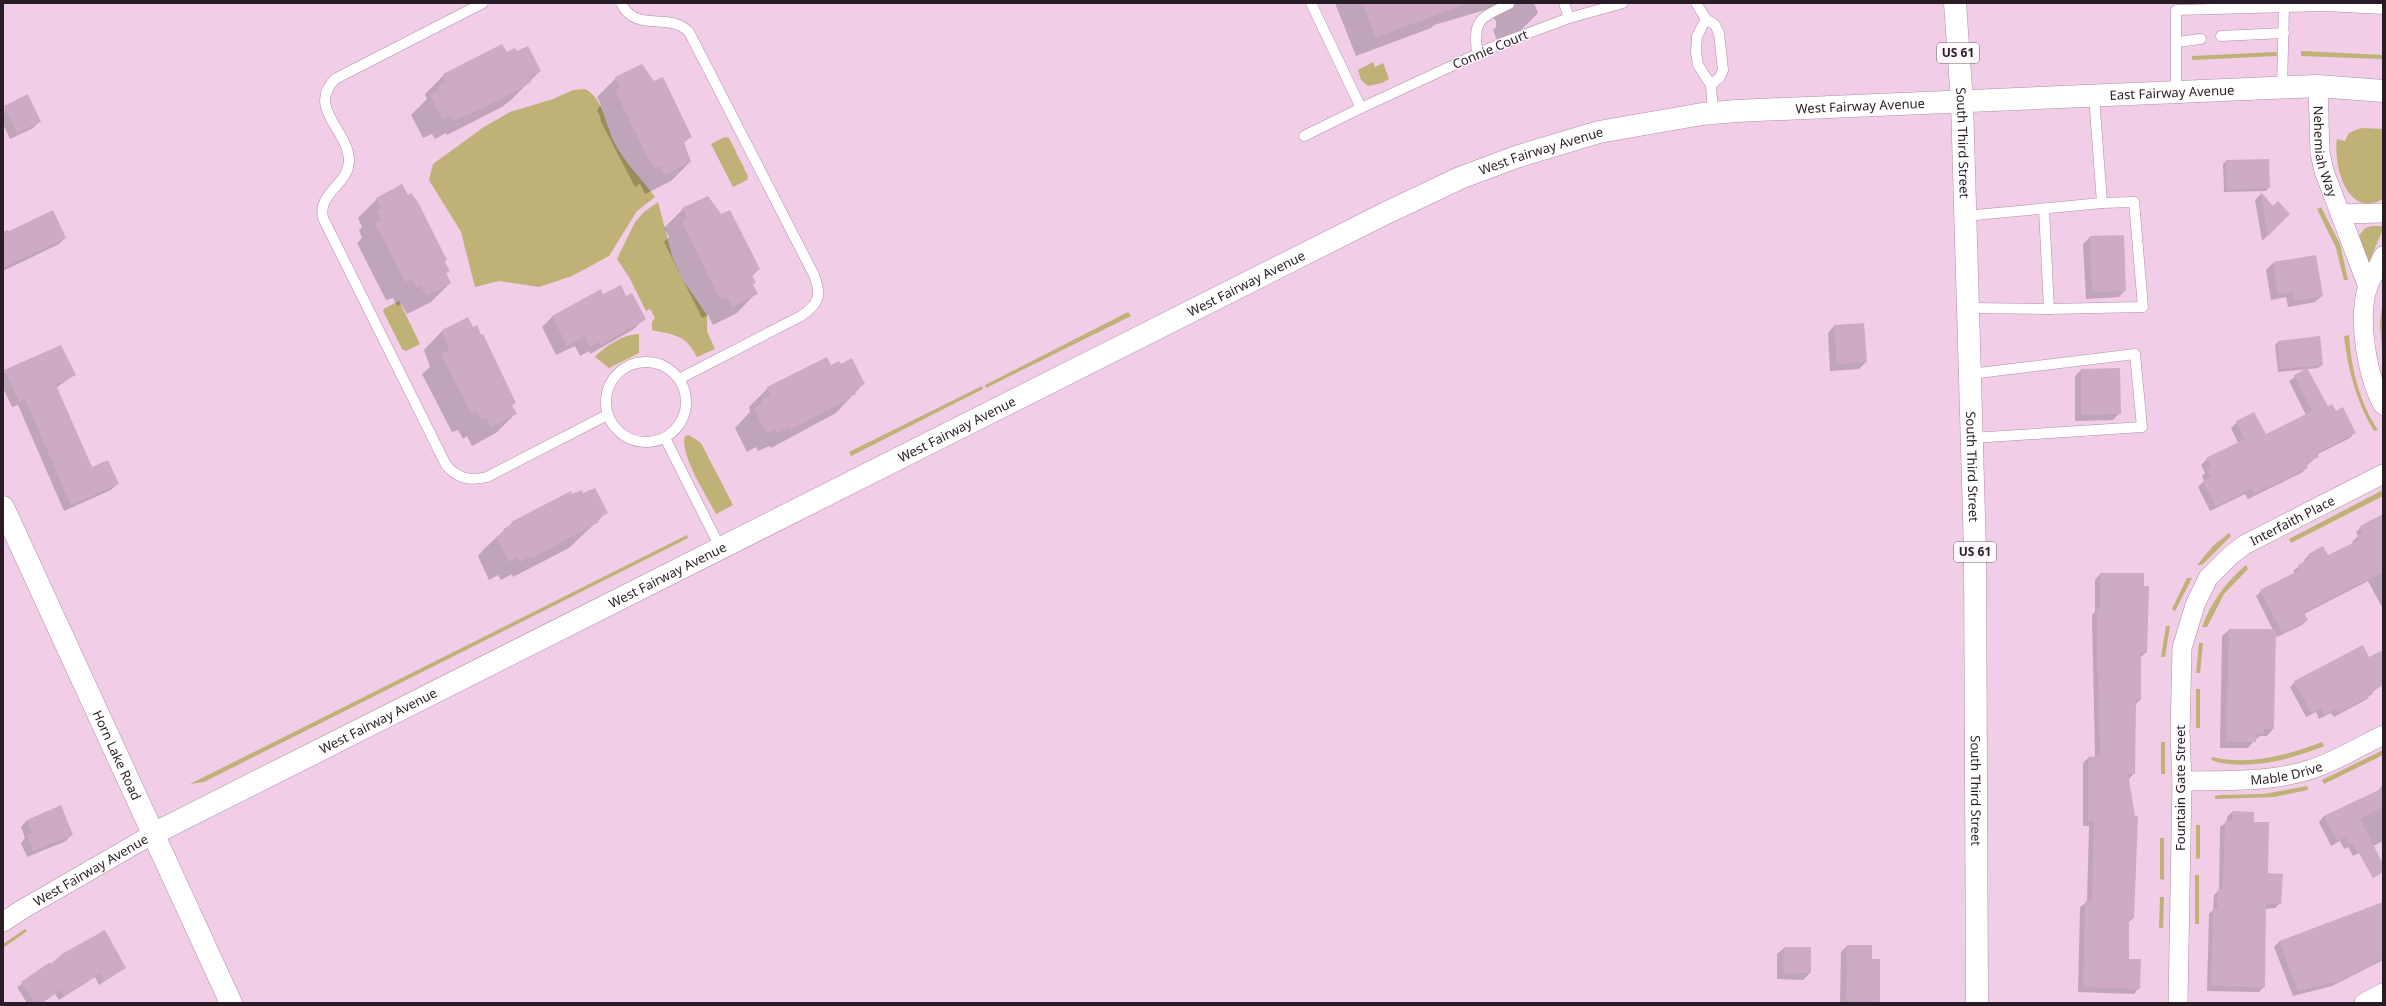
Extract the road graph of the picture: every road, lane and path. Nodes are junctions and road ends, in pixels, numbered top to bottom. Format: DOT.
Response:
graph roads {
  1 [pos="483,3"];
  2 [pos="621,3"];
  3 [pos="1311,3"];
  4 [pos="1564,3"];
  5 [pos="1623,3"];
  6 [pos="1696,3"];
  7 [pos="1955,3"];
  8 [pos="1509,4"];
  9 [pos="2284,7"];
  10 [pos="2383,9"];
  11 [pos="1569,18"];
  12 [pos="1706,19"];
  13 [pos="2284,33"];
  14 [pos="2221,36"];
  15 [pos="2201,38"];
  16 [pos="2177,42"];
  17 [pos="1477,53"];
  18 [pos="1711,85"];
  19 [pos="2318,86"];
  20 [pos="2282,88"];
  21 [pos="2383,91"];
  22 [pos="2176,92"];
  23 [pos="2094,96"];
  24 [pos="1962,102"];
  25 [pos="1362,108"];
  26 [pos="1713,113"];
  27 [pos="1304,136"];
  28 [pos="2102,203"];
  29 [pos="2044,209"];
  30 [pos="2383,213"];
  31 [pos="2342,214"];
  32 [pos="1965,216"];
  33 [pos="2383,256"];
  34 [pos="2368,287"];
  35 [pos="1968,308"];
  36 [pos="2049,309"];
  37 [pos="1970,374"];
  38 [pos="679,379"];
  39 [pos="2383,405"];
  40 [pos="607,415"];
  41 [pos="665,438"];
  42 [pos="1972,438"];
  43 [pos="2383,474"];
  44 [pos="3,508"];
  45 [pos="721,549"];
  46 [pos="2208,578"];
  47 [pos="2383,735"];
  48 [pos="2182,780"];
  49 [pos="153,834"];
  50 [pos="3,922"];
  51 [pos="2383,993"];
  52 [pos="231,1003"];
  53 [pos="1977,1003"];
  54 [pos="2178,1003"];
  55 [pos="2364,1003"];
  1 -- 40 [label="lane"];
  2 -- 38 [label="lane"];
  3 -- 25 [label="lane"];
  4 -- 11 [label="lane"];
  5 -- 11 [label="lane, Connie Court"];
  6 -- 12 [label="lane"];
  7 -- 24 [label="main road, South Third Street / US 61"];
  8 -- 17 [label="lane"];
  9 -- 10 [label="lane"];
  9 -- 13 [label="lane"];
  9 -- 16 [label="lane"];
  11 -- 17 [label="lane, Connie Court"];
  12 -- 18 [label="lane"];
  12 -- 18 [label="lane"];
  13 -- 14 [label="lane"];
  13 -- 20 [label="lane"];
  15 -- 16 [label="lane"];
  16 -- 22 [label="lane"];
  17 -- 25 [label="lane, Connie Court"];
  18 -- 26 [label="lane"];
  19 -- 20 [label="main road, East Fairway Avenue"];
  19 -- 21 [label="main road, East Fairway Avenue"];
  19 -- 31 [label="street, Nehemiah Way"];
  20 -- 22 [label="main road, East Fairway Avenue"];
  22 -- 23 [label="main road, East Fairway Avenue"];
  23 -- 24 [label="main road, East Fairway Avenue"];
  23 -- 28 [label="lane"];
  24 -- 26 [label="main road, West Fairway Avenue"];
  24 -- 32 [label="main road, South Third Street / US 61"];
  25 -- 27 [label="lane, Connie Court"];
  26 -- 45 [label="main road, West Fairway Avenue"];
  28 -- 29 [label="lane"];
  28 -- 36 [label="lane"];
  29 -- 32 [label="lane"];
  29 -- 36 [label="lane"];
  30 -- 31 [label="street, Nehemiah Way"];
  31 -- 34 [label="street, Nehemiah Way"];
  32 -- 35 [label="main road, South Third Street / US 61"];
  33 -- 34 [label="street, Nehemiah Way"];
  34 -- 39 [label="street, Nehemiah Way"];
  35 -- 36 [label="lane"];
  35 -- 37 [label="main road, South Third Street / US 61"];
  37 -- 42 [label="main road, South Third Street / US 61"];
  37 -- 42 [label="lane"];
  38 -- 40 [label="lane"];
  38 -- 41 [label="lane"];
  40 -- 41 [label="lane"];
  41 -- 45 [label="lane"];
  42 -- 53 [label="main road, South Third Street / US 61"];
  43 -- 46 [label="street, Interfaith Place"];
  44 -- 49 [label="main road, Horn Lake Road"];
  45 -- 49 [label="main road, West Fairway Avenue"];
  46 -- 48 [label="street, Fountain Gate Street"];
  47 -- 48 [label="street, Mable Drive"];
  48 -- 54 [label="street, Fountain Gate Street"];
  49 -- 50 [label="street, West Fairway Avenue"];
  49 -- 52 [label="main road, Horn Lake Road"];
  51 -- 55 [label="street"];
}
